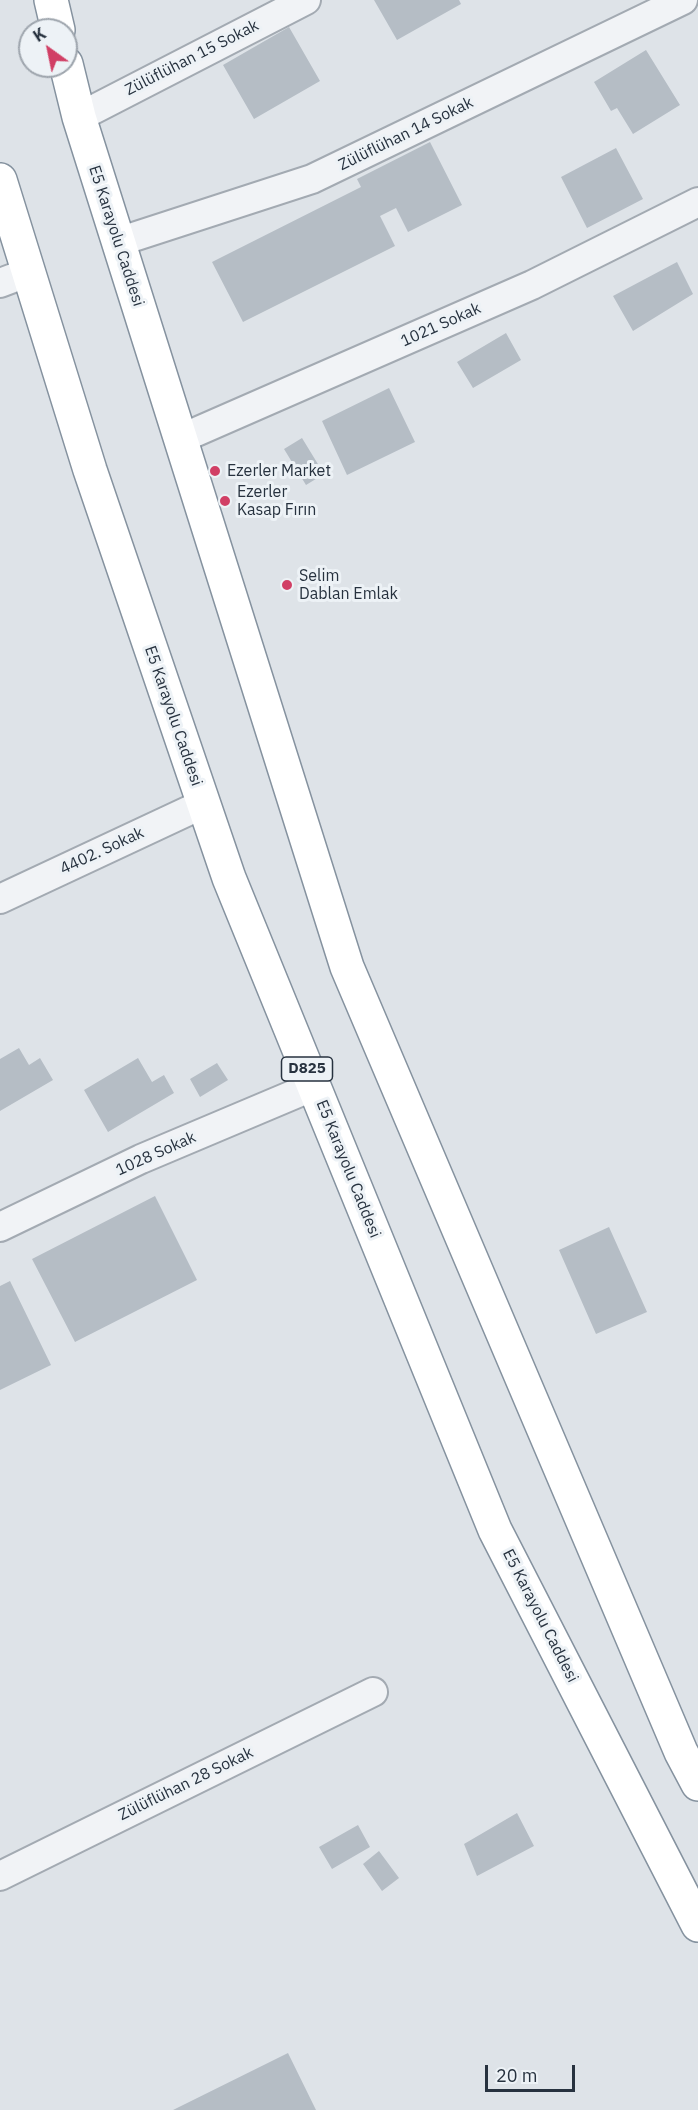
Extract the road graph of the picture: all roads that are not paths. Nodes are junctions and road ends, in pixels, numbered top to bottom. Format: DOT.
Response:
graph roads {
  1 [pos="51,0"];
  2 [pos="306,0"];
  3 [pos="683,0"];
  4 [pos="55,18"];
  5 [pos="69,78"];
  6 [pos="79,117"];
  7 [pos="0,180"];
  8 [pos="698,202"];
  9 [pos="118,242"];
  10 [pos="14,278"];
  11 [pos="180,439"];
  12 [pos="203,804"];
  13 [pos="0,899"];
  14 [pos="314,1086"];
  15 [pos="0,1227"];
  16 [pos="373,1692"];
  17 [pos="698,1784"];
  18 [pos="0,1876"];
  19 [pos="698,1925"];
  1 -- 4 [label="highway"];
  2 -- 6 [label="street, Zülüflühan 15 Sokak"];
  3 -- 9 [label="street, Zülüflühan 14 Sokak"];
  5 -- 6 [label="highway, E5 Karayolu Caddesi"];
  6 -- 9 [label="highway, E5 Karayolu Caddesi"];
  7 -- 10 [label="highway, E5 Karayolu Caddesi / D825"];
  8 -- 11 [label="street, 1021 Sokak"];
  9 -- 11 [label="highway, E5 Karayolu Caddesi"];
  10 -- 12 [label="highway, E5 Karayolu Caddesi / D825"];
  11 -- 17 [label="highway, E5 Karayolu Caddesi"];
  12 -- 13 [label="street, 4402. Sokak"];
  12 -- 14 [label="highway, E5 Karayolu Caddesi / D825"];
  14 -- 15 [label="street, 1028 Sokak"];
  14 -- 19 [label="highway, E5 Karayolu Caddesi / D825"];
  16 -- 18 [label="street, Zülüflühan 28 Sokak"];
}
